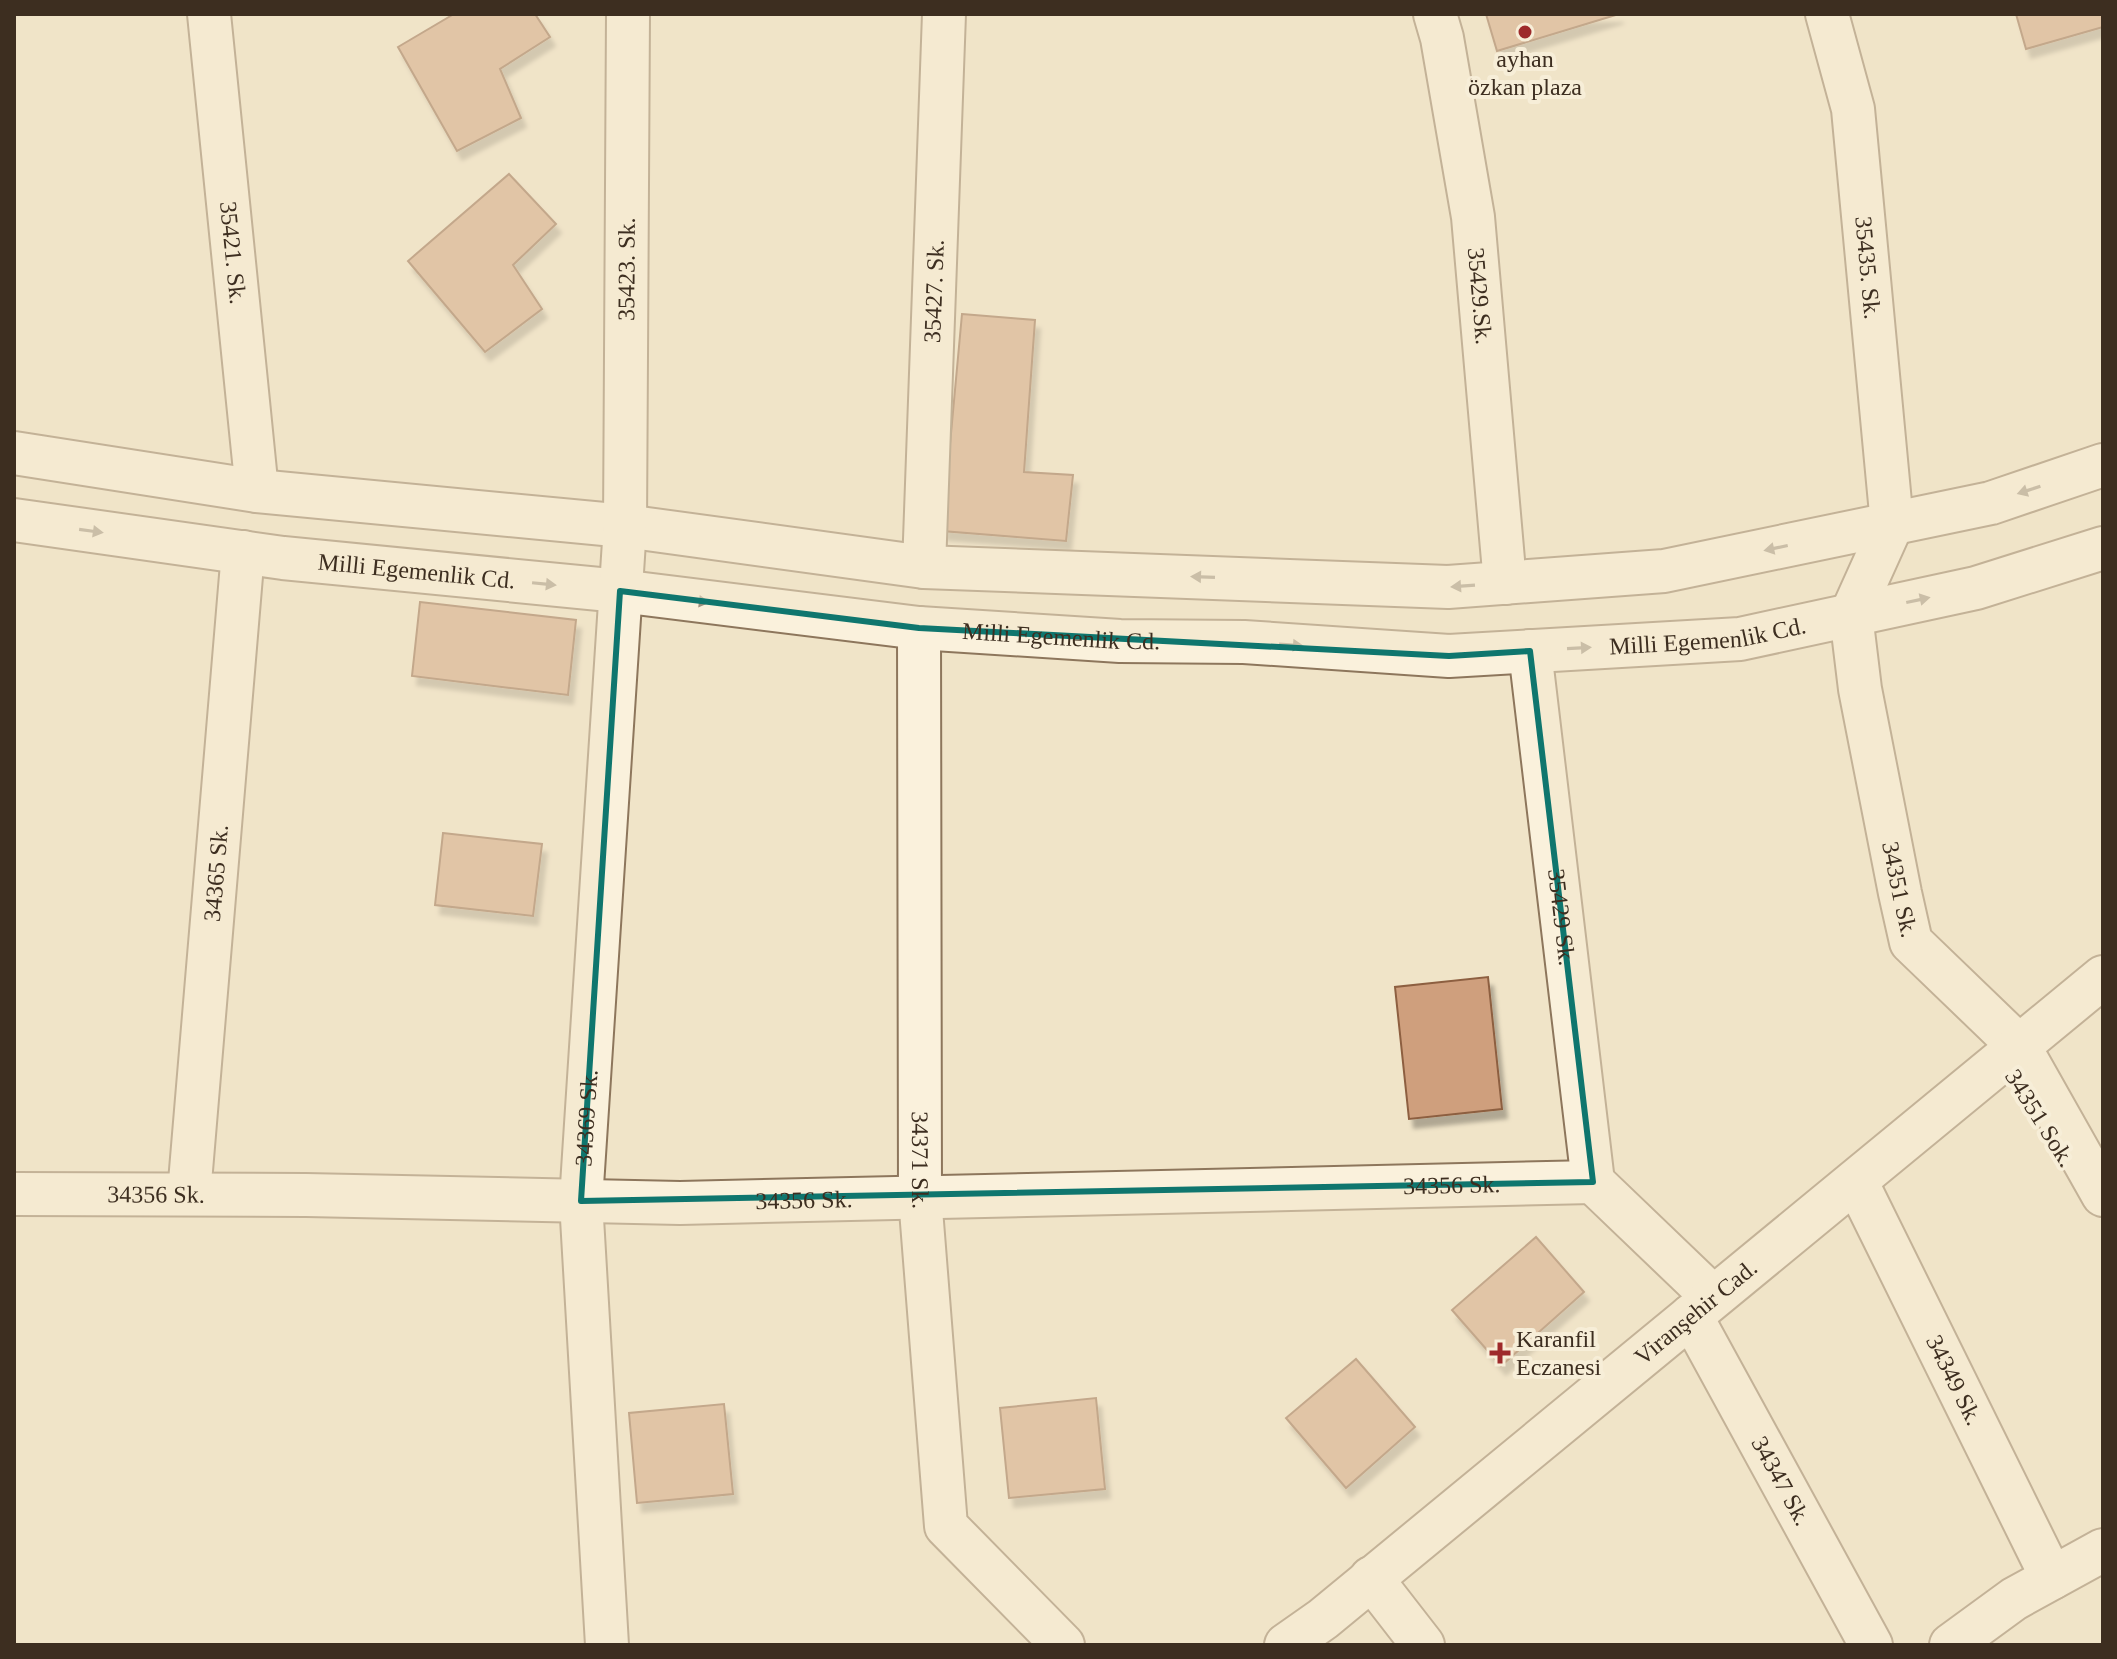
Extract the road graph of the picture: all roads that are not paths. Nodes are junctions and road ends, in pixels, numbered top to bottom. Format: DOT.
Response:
graph roads {
  1 [pos="209,14"];
  2 [pos="628,14"];
  3 [pos="944,14"];
  4 [pos="1435,14"];
  5 [pos="1827,14"];
  6 [pos="14,453"];
  7 [pos="2103,465"];
  8 [pos="257,491"];
  9 [pos="14,520"];
  10 [pos="1892,524"];
  11 [pos="625,526"];
  12 [pos="2103,548"];
  13 [pos="243,552"];
  14 [pos="924,567"];
  15 [pos="1505,583"];
  16 [pos="620,591"];
  17 [pos="1851,615"];
  18 [pos="919,628"];
  19 [pos="1530,651"];
  20 [pos="2103,977"];
  21 [pos="2011,1052"];
  22 [pos="1856,1181"];
  23 [pos="1593,1182"];
  24 [pos="14,1194"];
  25 [pos="189,1194"];
  26 [pos="2103,1195"];
  27 [pos="920,1197"];
  28 [pos="581,1201"];
  29 [pos="2103,1219"];
  30 [pos="1702,1307"];
  31 [pos="2103,1550"];
  32 [pos="1371,1578"];
  33 [pos="2052,1578"];
  34 [pos="607,1645"];
  35 [pos="1063,1645"];
  36 [pos="1286,1645"];
  37 [pos="1423,1645"];
  38 [pos="1871,1645"];
  39 [pos="1951,1645"];
  1 -- 8 [label="street, 35421. Sk."];
  2 -- 11 [label="street, 35423. Sk."];
  3 -- 14 [label="street, 35427. Sk."];
  4 -- 15 [label="street, 35429.Sk."];
  5 -- 10 [label="street, 35435. Sk."];
  6 -- 8 [label="street"];
  7 -- 10 [label="street, one-way"];
  8 -- 11 [label="street"];
  9 -- 13 [label="street, Milli Egemenlik Cd., one-way"];
  10 -- 15 [label="street, one-way"];
  10 -- 17 [label="street"];
  11 -- 14 [label="street"];
  11 -- 16 [label="street, 35423. Sk."];
  17 -- 12 [label="street, Milli Egemenlik Cd., one-way"];
  13 -- 16 [label="street, Milli Egemenlik Cd., one-way"];
  13 -- 25 [label="street, 34365 Sk."];
  15 -- 14 [label="street, one-way"];
  16 -- 18 [label="street, Milli Egemenlik Cd., one-way"];
  16 -- 28 [label="street, 34369 Sk."];
  19 -- 17 [label="street, Milli Egemenlik Cd., one-way"];
  17 -- 21 [label="street, 34351 Sk."];
  18 -- 19 [label="street, Milli Egemenlik Cd., one-way"];
  18 -- 27 [label="street, 34371 Sk."];
  19 -- 23 [label="street, 35429 Sk."];
  20 -- 21 [label="street, Viranşehir Cad."];
  21 -- 22 [label="street, Viranşehir Cad."];
  21 -- 26 [label="street, 34351 Sk."];
  21 -- 29 [label="street, 34351 Sok."];
  22 -- 30 [label="street, Viranşehir Cad."];
  22 -- 33 [label="street, 34349 Sk."];
  23 -- 27 [label="street, 34356 Sk."];
  23 -- 30 [label="street, 34347 Sk."];
  24 -- 25 [label="street, 34356 Sk."];
  25 -- 28 [label="street, 34356 Sk."];
  27 -- 28 [label="street, 34356 Sk."];
  27 -- 35 [label="street, 34371 Sk."];
  28 -- 34 [label="street, 34369 Sk."];
  30 -- 32 [label="street, Viranşehir Cad."];
  30 -- 38 [label="street, 34347 Sk."];
  31 -- 33 [label="street"];
  32 -- 36 [label="street, Viranşehir Cad."];
  32 -- 37 [label="street"];
  33 -- 39 [label="street"];
}
